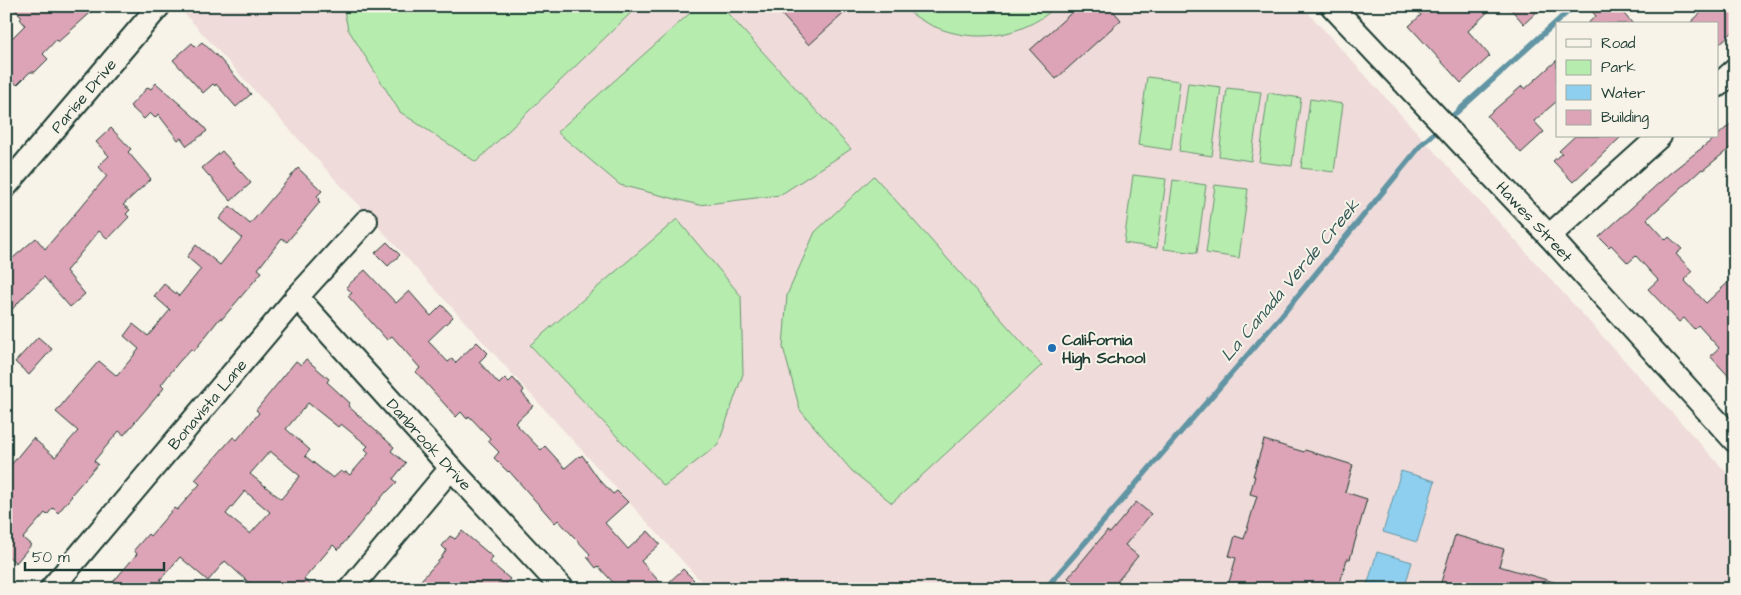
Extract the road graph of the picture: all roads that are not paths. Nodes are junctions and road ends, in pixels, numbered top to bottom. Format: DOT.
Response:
graph roads {
  1 [pos="159,6"];
  2 [pos="1332,6"];
  3 [pos="1735,70"];
  4 [pos="1718,85"];
  5 [pos="1658,138"];
  6 [pos="6,186"];
  7 [pos="366,221"];
  8 [pos="1549,236"];
  9 [pos="297,297"];
  10 [pos="1735,441"];
  11 [pos="451,468"];
  12 [pos="51,589"];
  13 [pos="350,589"];
  14 [pos="563,589"];
  1 -- 6 [label="street, Parise Drive"];
  2 -- 8 [label="street, Hawes Street"];
  3 -- 4 [label="street"];
  5 -- 8 [label="street"];
  7 -- 9 [label="street, Bonavista Lane"];
  8 -- 10 [label="street, Hawes Street"];
  9 -- 11 [label="street, Danbrook Drive"];
  9 -- 12 [label="street, Bonavista Lane"];
  11 -- 13 [label="street"];
  11 -- 14 [label="street, Danbrook Drive"];
}
